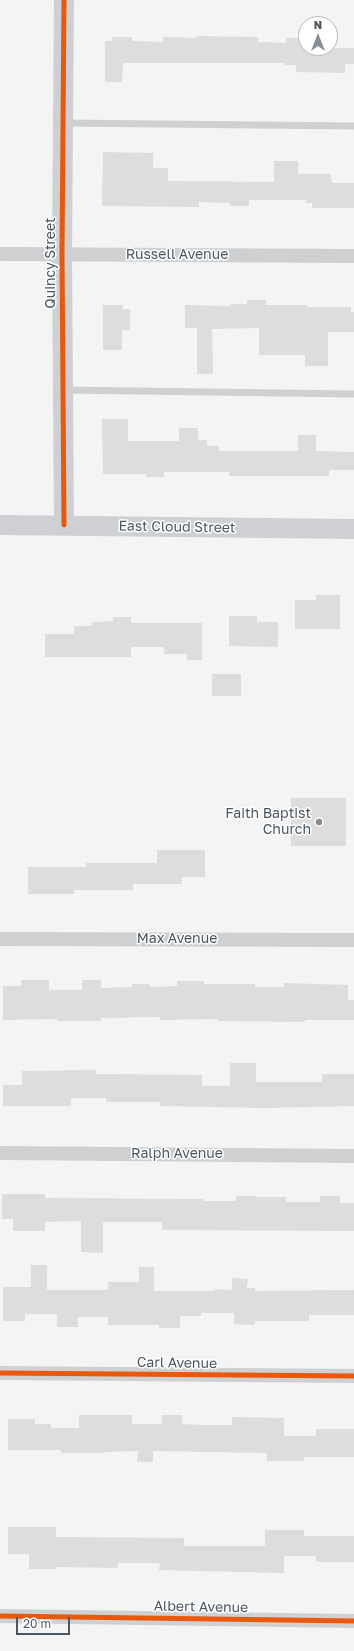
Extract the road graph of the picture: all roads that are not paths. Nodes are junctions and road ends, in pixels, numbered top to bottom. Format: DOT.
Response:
graph roads {
  1 [pos="64,0"];
  2 [pos="63,123"];
  3 [pos="354,126"];
  4 [pos="0,254"];
  5 [pos="62,254"];
  6 [pos="354,256"];
  7 [pos="63,390"];
  8 [pos="354,394"];
  9 [pos="0,525"];
  10 [pos="64,525"];
  11 [pos="354,529"];
  12 [pos="0,939"];
  13 [pos="354,940"];
  14 [pos="0,1153"];
  15 [pos="354,1156"];
  16 [pos="0,1373"];
  17 [pos="354,1376"];
  18 [pos="0,1616"];
  19 [pos="354,1622"];
  1 -- 2 [label="street, Quincy Street"];
  2 -- 3 [label="lane"];
  2 -- 5 [label="street, Quincy Street"];
  4 -- 5 [label="street, Russell Avenue"];
  5 -- 6 [label="street, Russell Avenue"];
  5 -- 7 [label="street, Quincy Street"];
  7 -- 8 [label="lane"];
  7 -- 10 [label="street, Quincy Street"];
  9 -- 10 [label="street, East Cloud Street"];
  10 -- 11 [label="street, East Cloud Street"];
  12 -- 13 [label="street, Max Avenue"];
  14 -- 15 [label="street, Ralph Avenue"];
  16 -- 17 [label="street, Carl Avenue"];
  18 -- 19 [label="street, Albert Avenue"];
}
